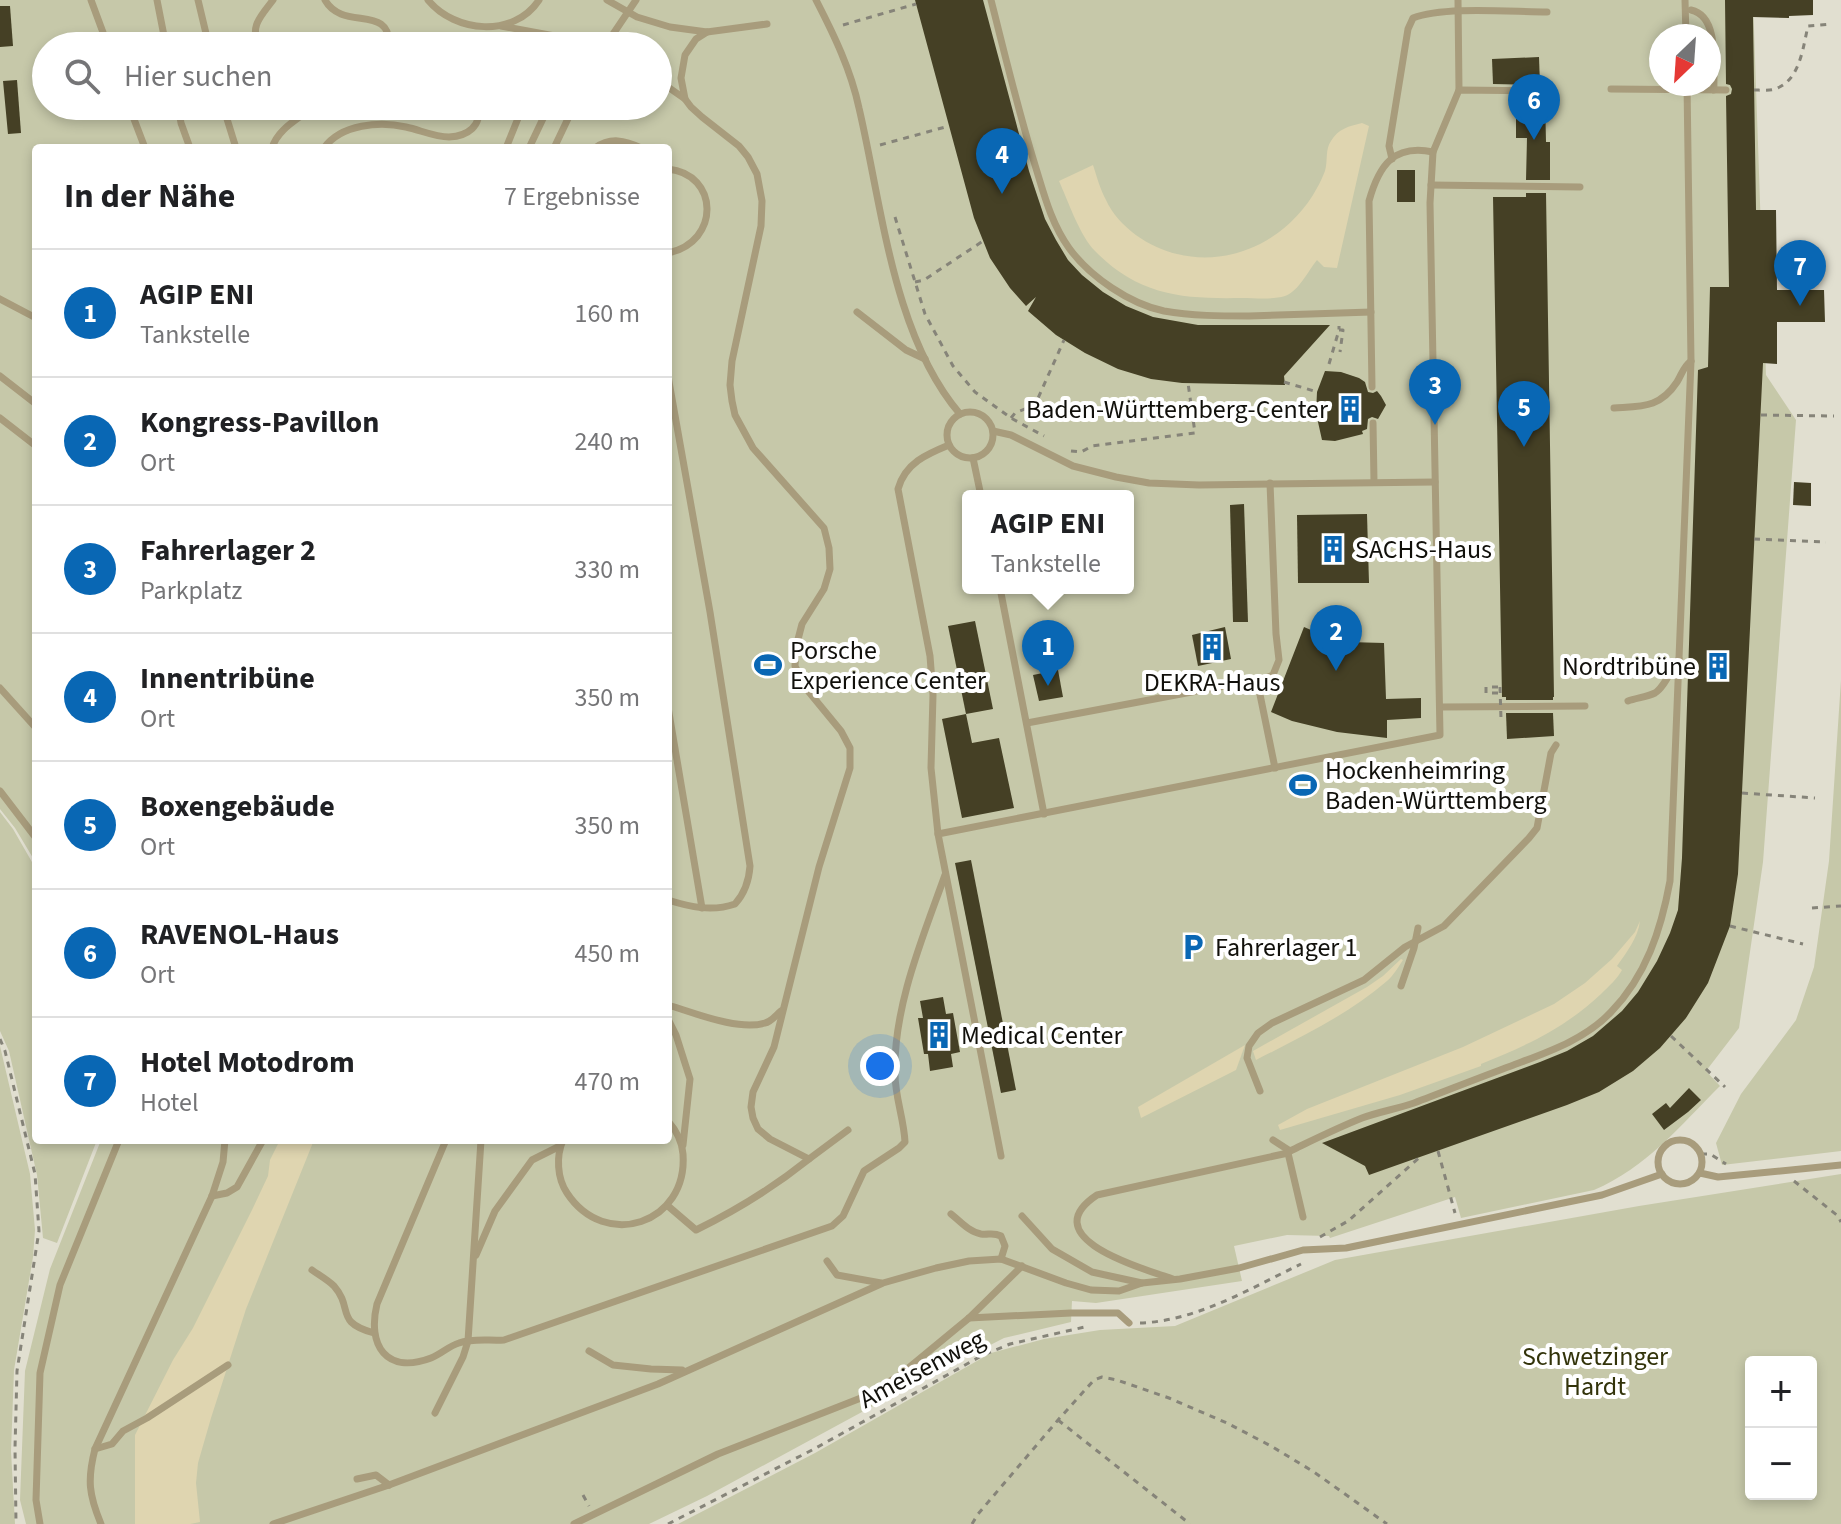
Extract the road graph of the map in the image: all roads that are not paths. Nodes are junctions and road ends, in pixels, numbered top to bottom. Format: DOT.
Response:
graph roads {
  1 [pos="91,0"];
  2 [pos="157,0"];
  3 [pos="198,0"];
  4 [pos="273,0"];
  5 [pos="325,0"];
  6 [pos="428,0"];
  7 [pos="539,0"];
  8 [pos="607,0"];
  9 [pos="636,0"];
  10 [pos="816,0"];
  11 [pos="991,0"];
  12 [pos="1458,0"];
  13 [pos="1685,0"];
  14 [pos="1691,10"];
  15 [pos="627,12"];
  16 [pos="1458,12"];
  17 [pos="1547,12"];
  18 [pos="767,24"];
  19 [pos="1686,24"];
  20 [pos="1709,24"];
  21 [pos="498,26"];
  22 [pos="103,32"];
  23 [pos="163,32"];
  24 [pos="206,32"];
  25 [pos="255,32"];
  26 [pos="386,32"];
  27 [pos="532,32"];
  28 [pos="614,32"];
  29 [pos="707,32"];
  30 [pos="1649,88"];
  31 [pos="1611,89"];
  32 [pos="672,90"];
  33 [pos="1459,90"];
  34 [pos="1721,90"];
  35 [pos="1726,90"];
  36 [pos="1539,91"];
  37 [pos="1687,96"];
  38 [pos="685,99"];
  39 [pos="134,120"];
  40 [pos="180,120"];
  41 [pos="227,120"];
  42 [pos="296,120"];
  43 [pos="478,120"];
  44 [pos="517,120"];
  45 [pos="542,120"];
  46 [pos="567,120"];
  47 [pos="143,144"];
  48 [pos="189,144"];
  49 [pos="235,144"];
  50 [pos="274,144"];
  51 [pos="328,144"];
  52 [pos="508,144"];
  53 [pos="531,144"];
  54 [pos="556,144"];
  55 [pos="600,144"];
  56 [pos="634,144"];
  57 [pos="1433,152"];
  58 [pos="1392,159"];
  59 [pos="672,170"];
  60 [pos="1431,185"];
  61 [pos="1580,187"];
  62 [pos="672,252"];
  63 [pos="0,299"];
  64 [pos="857,312"];
  65 [pos="1371,312"];
  66 [pos="32,316"];
  67 [pos="925,359"];
  68 [pos="1691,361"];
  69 [pos="0,376"];
  70 [pos="1372,387"];
  71 [pos="672,398"];
  72 [pos="32,401"];
  73 [pos="1614,408"];
  74 [pos="960,414"];
  75 [pos="0,418"];
  76 [pos="1373,423"];
  77 [pos="993,431"];
  78 [pos="32,443"];
  79 [pos="949,445"];
  80 [pos="973,458"];
  81 [pos="1374,482"];
  82 [pos="1435,482"];
  83 [pos="1270,483"];
  84 [pos="980,490"];
  85 [pos="1001,594"];
  86 [pos="1680,657"];
  87 [pos="1257,680"];
  88 [pos="0,688"];
  89 [pos="1628,701"];
  90 [pos="1585,706"];
  91 [pos="1440,707"];
  92 [pos="1027,723"];
  93 [pos="32,724"];
  94 [pos="672,731"];
  95 [pos="1440,735"];
  96 [pos="1556,745"];
  97 [pos="1440,747"];
  98 [pos="1275,768"];
  99 [pos="0,791"];
  100 [pos="1044,814"];
  101 [pos="32,833"];
  102 [pos="938,834"];
  103 [pos="946,873"];
  104 [pos="672,901"];
  105 [pos="702,908"];
  106 [pos="1418,928"];
  107 [pos="1415,943"];
  108 [pos="1401,986"];
  109 [pos="672,1006"];
  110 [pos="782,1010"];
  111 [pos="672,1027"];
  112 [pos="1260,1091"];
  113 [pos="672,1126"];
  114 [pos="848,1130"];
  115 [pos="1273,1140"];
  116 [pos="117,1144"];
  117 [pos="225,1144"];
  118 [pos="261,1144"];
  119 [pos="444,1144"];
  120 [pos="481,1144"];
  121 [pos="559,1144"];
  122 [pos="561,1144"];
  123 [pos="683,1147"];
  124 [pos="1289,1152"];
  125 [pos="1001,1156"];
  126 [pos="809,1159"];
  127 [pos="1841,1165"];
  128 [pos="1700,1173"];
  129 [pos="1662,1174"];
  130 [pos="212,1196"];
  131 [pos="668,1206"];
  132 [pos="951,1214"];
  133 [pos="1022,1216"];
  134 [pos="1303,1217"];
  135 [pos="1001,1259"];
  136 [pos="827,1261"];
  137 [pos="472,1263"];
  138 [pos="1022,1266"];
  139 [pos="312,1270"];
  140 [pos="1175,1280"];
  141 [pos="883,1283"];
  142 [pos="1142,1283"];
  143 [pos="969,1318"];
  144 [pos="1129,1323"];
  145 [pos="374,1333"];
  146 [pos="468,1341"];
  147 [pos="589,1351"];
  148 [pos="228,1365"];
  149 [pos="688,1370"];
  150 [pos="435,1413"];
  151 [pos="95,1449"];
  152 [pos="357,1479"];
  153 [pos="389,1485"];
  154 [pos="40,1524"];
  155 [pos="101,1524"];
  156 [pos="273,1524"];
  157 [pos="574,1524"];
  1 -- 22 [label="lane"];
  2 -- 23 [label="lane"];
  3 -- 24 [label="lane"];
  4 -- 25 [label="lane"];
  5 -- 26 [label="lane"];
  6 -- 21 [label="lane"];
  7 -- 21 [label="lane"];
  8 -- 15 [label="lane"];
  9 -- 15 [label="lane"];
  10 -- 67 [label="lane"];
  11 -- 65 [label="lane"];
  12 -- 16 [label="lane"];
  13 -- 19 [label="lane"];
  14 -- 20 [label="lane"];
  15 -- 28 [label="lane"];
  15 -- 29 [label="lane"];
  16 -- 17 [label="lane"];
  16 -- 33 [label="lane"];
  16 -- 58 [label="lane"];
  18 -- 29 [label="lane"];
  21 -- 27 [label="lane"];
  29 -- 38 [label="lane"];
  30 -- 31 [label="lane"];
  32 -- 38 [label="lane"];
  33 -- 36 [label="lane"];
  33 -- 57 [label="lane"];
  34 -- 35 [label="lane"];
  37 -- 68 [label="lane"];
  38 -- 110 [label="lane"];
  39 -- 47 [label="lane"];
  40 -- 48 [label="lane"];
  41 -- 49 [label="lane"];
  42 -- 50 [label="lane"];
  43 -- 51 [label="lane"];
  44 -- 52 [label="lane"];
  45 -- 53 [label="lane"];
  46 -- 54 [label="lane"];
  55 -- 56 [label="lane"];
  57 -- 58 [label="lane"];
  57 -- 60 [label="lane"];
  58 -- 65 [label="lane"];
  59 -- 62 [label="lane"];
  60 -- 61 [label="lane"];
  60 -- 82 [label="lane"];
  63 -- 66 [label="lane"];
  64 -- 67 [label="lane"];
  65 -- 70 [label="lane"];
  67 -- 74 [label="lane"];
  68 -- 73 [label="lane"];
  68 -- 86 [label="lane"];
  69 -- 72 [label="lane"];
  71 -- 105 [label="lane"];
  74 -- 77 [label="lane"];
  74 -- 79 [label="lane"];
  75 -- 78 [label="lane"];
  76 -- 81 [label="lane"];
  77 -- 80 [label="lane"];
  77 -- 83 [label="lane"];
  79 -- 80 [label="lane"];
  79 -- 102 [label="lane"];
  80 -- 84 [label="lane"];
  81 -- 82 [label="lane"];
  81 -- 83 [label="lane"];
  82 -- 91 [label="lane"];
  83 -- 87 [label="lane"];
  85 -- 92 [label="lane"];
  86 -- 89 [label="lane"];
  86 -- 124 [label="lane"];
  87 -- 92 [label="lane"];
  87 -- 98 [label="lane"];
  88 -- 93 [label="lane"];
  90 -- 91 [label="lane"];
  91 -- 95 [label="lane"];
  92 -- 100 [label="lane"];
  94 -- 105 [label="lane"];
  95 -- 97 [label="lane"];
  95 -- 98 [label="lane"];
  96 -- 107 [label="lane"];
  98 -- 100 [label="lane"];
  99 -- 101 [label="lane"];
  100 -- 102 [label="lane"];
  102 -- 103 [label="lane"];
  103 -- 125 [label="lane"];
  103 -- 146 [label="lane"];
  104 -- 105 [label="lane"];
  106 -- 107 [label="lane"];
  107 -- 108 [label="lane"];
  107 -- 112 [label="lane"];
  109 -- 110 [label="lane"];
  110 -- 126 [label="lane"];
  111 -- 123 [label="lane"];
  113 -- 123 [label="lane"];
  114 -- 126 [label="lane"];
  115 -- 124 [label="lane"];
  116 -- 154 [label="lane"];
  117 -- 130 [label="lane"];
  118 -- 130 [label="lane"];
  119 -- 145 [label="lane"];
  120 -- 137 [label="lane"];
  121 -- 137 [label="lane"];
  122 -- 131 [label="lane"];
  123 -- 131 [label="lane"];
  124 -- 134 [label="lane"];
  124 -- 140 [label="lane"];
  126 -- 131 [label="lane"];
  127 -- 128 [label="lane"];
  128 -- 129 [label="lane"];
  128 -- 129 [label="lane"];
  129 -- 140 [label="lane"];
  130 -- 151 [label="lane"];
  132 -- 135 [label="lane"];
  133 -- 142 [label="lane"];
  135 -- 138 [label="lane"];
  135 -- 141 [label="lane"];
  136 -- 141 [label="lane"];
  137 -- 146 [label="lane"];
  138 -- 142 [label="lane"];
  138 -- 143 [label="lane"];
  139 -- 145 [label="lane"];
  140 -- 142 [label="lane"];
  141 -- 149 [label="lane"];
  143 -- 144 [label="lane"];
  143 -- 157 [label="lane"];
  145 -- 146 [label="lane"];
  146 -- 150 [label="lane"];
  147 -- 149 [label="lane"];
  148 -- 151 [label="lane"];
  149 -- 153 [label="lane"];
  151 -- 155 [label="lane"];
  152 -- 153 [label="lane"];
  153 -- 156 [label="lane"];
}
